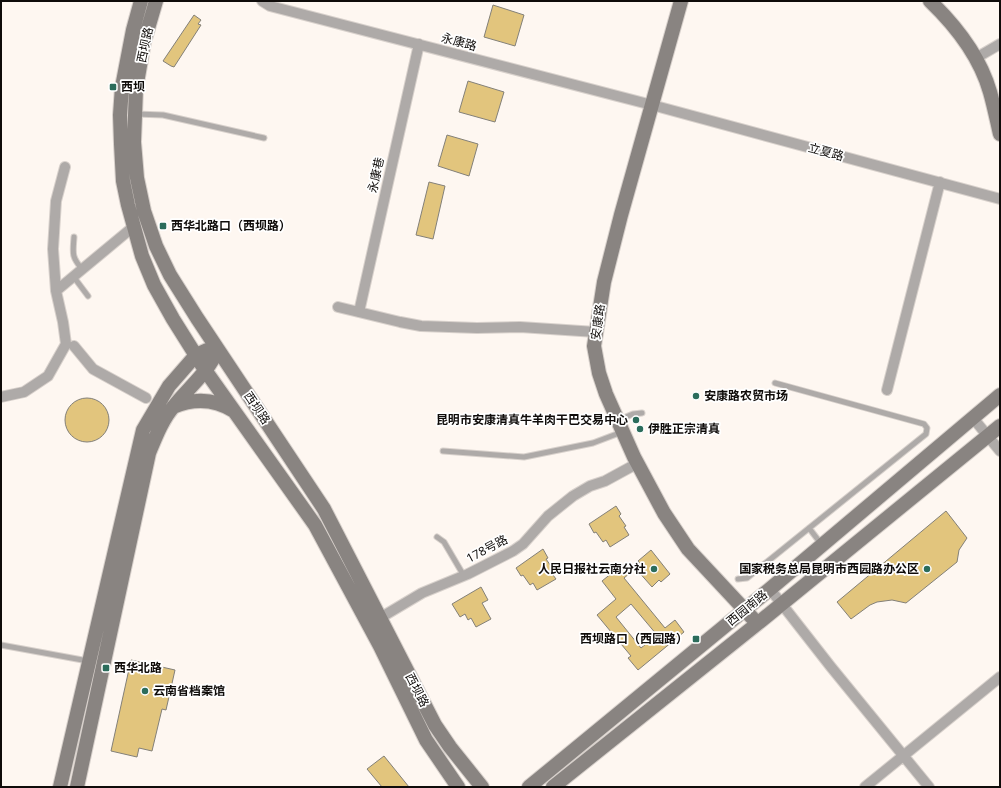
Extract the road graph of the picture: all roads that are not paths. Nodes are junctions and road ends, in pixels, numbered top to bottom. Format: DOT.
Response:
graph roads {
  1 [pos="141,1"];
  2 [pos="156,1"];
  3 [pos="262,1"];
  4 [pos="681,1"];
  5 [pos="930,1"];
  6 [pos="419,44"];
  7 [pos="1000,44"];
  8 [pos="976,58"];
  9 [pos="652,105"];
  10 [pos="134,114"];
  11 [pos="1000,134"];
  12 [pos="264,138"];
  13 [pos="64,167"];
  14 [pos="940,182"];
  15 [pos="1000,199"];
  16 [pos="133,227"];
  17 [pos="74,237"];
  18 [pos="82,269"];
  19 [pos="73,276"];
  20 [pos="56,291"];
  21 [pos="88,296"];
  22 [pos="338,307"];
  23 [pos="359,312"];
  24 [pos="177,326"];
  25 [pos="596,332"];
  26 [pos="74,346"];
  27 [pos="218,350"];
  28 [pos="196,355"];
  29 [pos="205,370"];
  30 [pos="175,379"];
  31 [pos="775,383"];
  32 [pos="886,390"];
  33 [pos="1000,395"];
  34 [pos="1,397"];
  35 [pos="146,398"];
  36 [pos="173,407"];
  37 [pos="236,413"];
  38 [pos="642,413"];
  39 [pos="973,418"];
  40 [pos="620,426"];
  41 [pos="1000,426"];
  42 [pos="988,436"];
  43 [pos="999,449"];
  44 [pos="443,451"];
  45 [pos="638,463"];
  46 [pos="810,528"];
  47 [pos="437,537"];
  48 [pos="822,545"];
  49 [pos="464,576"];
  50 [pos="738,579"];
  51 [pos="770,589"];
  52 [pos="782,603"];
  53 [pos="745,609"];
  54 [pos="380,618"];
  55 [pos="757,623"];
  56 [pos="1,645"];
  57 [pos="89,661"];
  58 [pos="1000,677"];
  59 [pos="904,755"];
  60 [pos="60,787"];
  61 [pos="77,787"];
  62 [pos="458,787"];
  63 [pos="482,787"];
  64 [pos="529,787"];
  65 [pos="553,787"];
  66 [pos="865,787"];
  67 [pos="929,787"];
  1 -- 16 [label="main road, 西坝路"];
  2 -- 10 [label="main road, 西坝路"];
  3 -- 6 [label="street, 永康路"];
  4 -- 9 [label="main road, 安康路"];
  5 -- 8 [label="main road"];
  6 -- 9 [label="street, 永康路"];
  6 -- 23 [label="street, 永康巷"];
  7 -- 8 [label="street"];
  8 -- 11 [label="main road"];
  9 -- 14 [label="street, 立夏路"];
  9 -- 25 [label="main road, 安康路"];
  10 -- 12 [label="lane"];
  10 -- 27 [label="main road, 西坝路"];
  13 -- 20 [label="street"];
  14 -- 15 [label="street, 立夏路"];
  14 -- 32 [label="street"];
  16 -- 18 [label="street"];
  16 -- 24 [label="main road, 西坝路"];
  17 -- 18 [label="lane"];
  18 -- 19 [label="street"];
  19 -- 20 [label="street"];
  19 -- 21 [label="lane"];
  20 -- 34 [label="street"];
  22 -- 23 [label="street"];
  23 -- 25 [label="street"];
  24 -- 28 [label="main road, 西坝路"];
  24 -- 30 [label="main road"];
  25 -- 40 [label="main road, 安康路"];
  26 -- 35 [label="street"];
  27 -- 28 [label="main road"];
  27 -- 29 [label="main road"];
  27 -- 54 [label="main road, 西坝路"];
  28 -- 29 [label="main road, 西坝路"];
  28 -- 30 [label="main road"];
  29 -- 36 [label="main road"];
  29 -- 37 [label="main road, 西坝路"];
  30 -- 57 [label="main road"];
  31 -- 46 [label="lane"];
  33 -- 39 [label="main road, 西园南路"];
  36 -- 37 [label="main road"];
  36 -- 61 [label="main road"];
  37 -- 62 [label="main road, 西坝路"];
  38 -- 40 [label="lane"];
  39 -- 42 [label="street"];
  39 -- 48 [label="main road, 西园南路"];
  40 -- 44 [label="lane"];
  40 -- 45 [label="main road, 安康路"];
  41 -- 42 [label="main road, 西园南路"];
  42 -- 43 [label="street"];
  42 -- 52 [label="main road, 西园南路"];
  45 -- 49 [label="street, 178号路"];
  45 -- 53 [label="main road, 安康路"];
  46 -- 48 [label="lane"];
  46 -- 50 [label="lane"];
  47 -- 49 [label="lane"];
  48 -- 51 [label="main road, 西园南路"];
  49 -- 54 [label="street, 178号路"];
  51 -- 52 [label="street"];
  51 -- 53 [label="main road, 西园南路"];
  52 -- 55 [label="main road, 西园南路"];
  52 -- 59 [label="street"];
  53 -- 55 [label="main road, 安康路"];
  53 -- 64 [label="main road, 西园南路"];
  54 -- 63 [label="main road, 西坝路"];
  55 -- 65 [label="main road, 西园南路"];
  56 -- 57 [label="lane"];
  57 -- 60 [label="main road"];
  58 -- 59 [label="street"];
  59 -- 66 [label="street"];
  59 -- 67 [label="street"];
}
